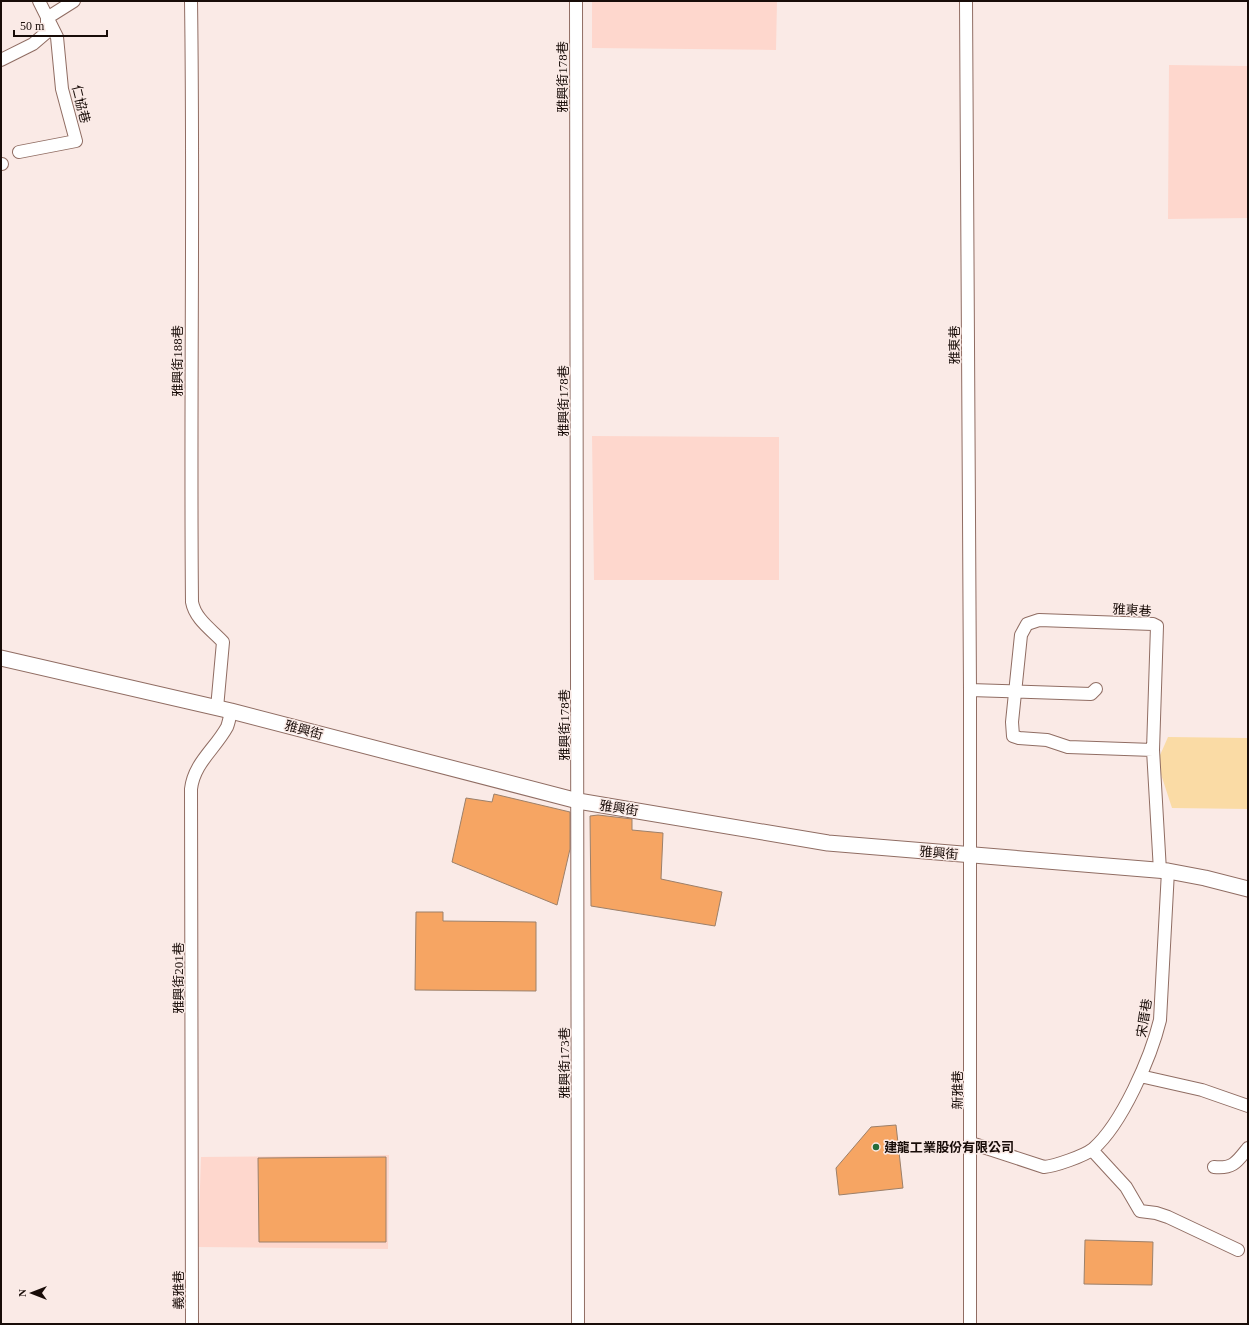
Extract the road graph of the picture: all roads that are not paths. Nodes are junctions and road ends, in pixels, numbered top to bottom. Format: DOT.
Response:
graph roads {
  1 [pos="39,1"];
  2 [pos="74,1"];
  3 [pos="191,1"];
  4 [pos="576,1"];
  5 [pos="966,1"];
  6 [pos="47,18"];
  7 [pos="1,60"];
  8 [pos="19,152"];
  9 [pos="1,658"];
  10 [pos="1096,688"];
  11 [pos="970,690"];
  12 [pos="1016,692"];
  13 [pos="224,710"];
  14 [pos="1153,750"];
  15 [pos="578,801"];
  16 [pos="970,856"];
  17 [pos="1164,871"];
  18 [pos="1248,889"];
  19 [pos="1140,1076"];
  20 [pos="1248,1106"];
  21 [pos="971,1143"];
  22 [pos="1248,1148"];
  23 [pos="1092,1150"];
  24 [pos="1214,1167"];
  25 [pos="1238,1250"];
  26 [pos="192,1256"];
  27 [pos="192,1324"];
  28 [pos="578,1324"];
  29 [pos="970,1324"];
  1 -- 6 [label="street, 仁協巷"];
  2 -- 6 [label="street"];
  3 -- 13 [label="street, 雅興街188巷"];
  4 -- 15 [label="street, 雅興街178巷"];
  5 -- 11 [label="street, 雅東巷"];
  6 -- 7 [label="street"];
  6 -- 8 [label="street, 仁協巷"];
  9 -- 13 [label="street, 雅興街"];
  10 -- 12 [label="street"];
  11 -- 12 [label="street"];
  11 -- 16 [label="street, 雅東巷"];
  12 -- 14 [label="street, 雅東巷"];
  12 -- 14 [label="street, 雅東巷"];
  13 -- 15 [label="street, 雅興街"];
  13 -- 26 [label="street, 雅興街201巷"];
  14 -- 17 [label="street, 雅東巷"];
  15 -- 16 [label="street, 雅興街"];
  15 -- 28 [label="street, 雅興街173巷"];
  16 -- 17 [label="street, 雅興街"];
  16 -- 21 [label="street, 新雅巷"];
  17 -- 18 [label="street, 雅興街"];
  17 -- 19 [label="street, 宋厝巷"];
  19 -- 20 [label="street"];
  19 -- 23 [label="street, 宋厝巷"];
  21 -- 23 [label="street, 宋厝巷"];
  21 -- 29 [label="street, 新雅巷"];
  22 -- 24 [label="street"];
  23 -- 25 [label="street"];
  26 -- 27 [label="street, 義雅巷"];
}
